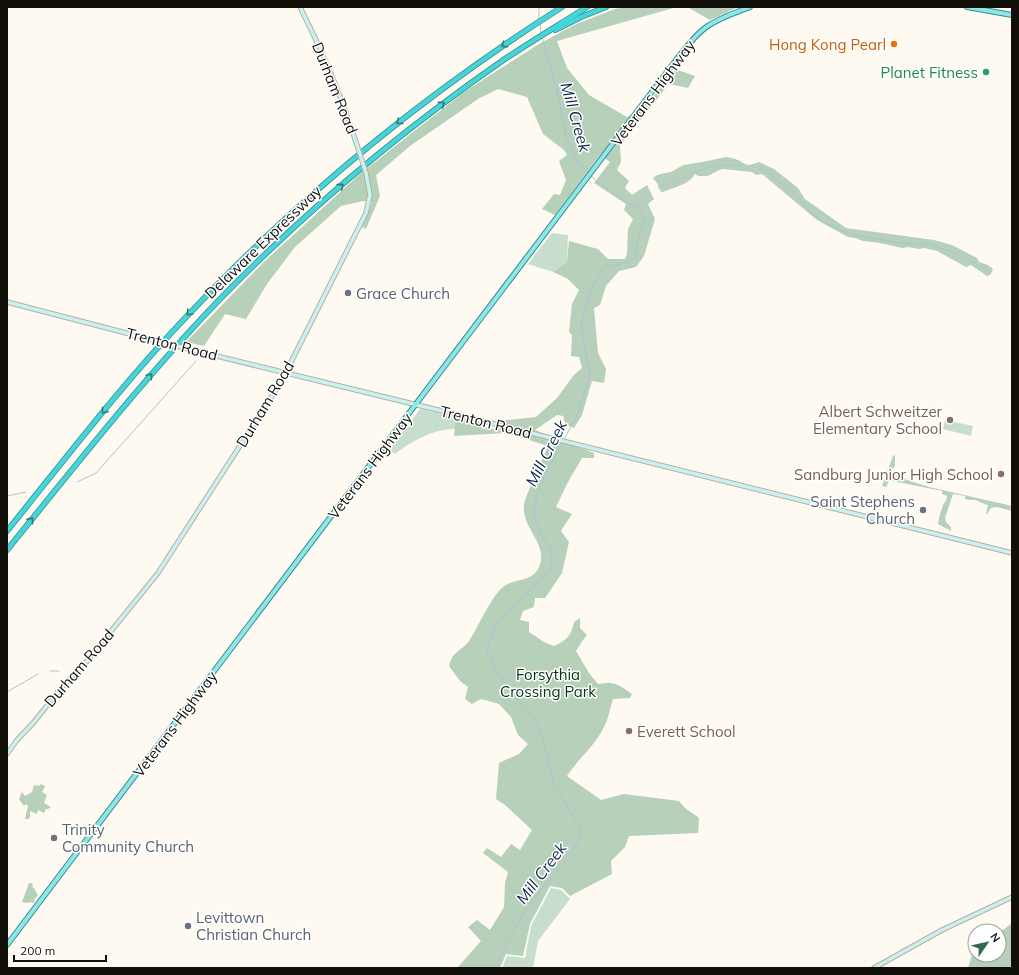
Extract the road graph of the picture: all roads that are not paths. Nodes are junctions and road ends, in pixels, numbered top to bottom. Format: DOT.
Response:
graph roads {
  1 [pos="300,7"];
  2 [pos="562,7"];
  3 [pos="587,7"];
  4 [pos="606,7"];
  5 [pos="750,7"];
  6 [pos="967,7"];
  7 [pos="1012,15"];
  8 [pos="546,34"];
  9 [pos="7,302"];
  10 [pos="286,373"];
  11 [pos="417,405"];
  12 [pos="7,531"];
  13 [pos="7,550"];
  14 [pos="1012,553"];
  15 [pos="7,754"];
  16 [pos="1012,897"];
  17 [pos="7,945"];
  18 [pos="874,968"];
  1 -- 10 [label="main road, Durham Road, bridge"];
  2 -- 12 [label="highway, Delaware Expressway, one-way"];
  3 -- 8 [label="highway"];
  4 -- 8 [label="highway"];
  5 -- 11 [label="main road, Veterans Highway"];
  6 -- 7 [label="main road"];
  13 -- 8 [label="highway, Delaware Expressway, one-way"];
  9 -- 10 [label="main road, Trenton Road, bridge"];
  10 -- 11 [label="main road, Trenton Road"];
  10 -- 15 [label="main road, Durham Road"];
  11 -- 14 [label="main road, Trenton Road"];
  11 -- 17 [label="main road, Veterans Highway"];
  16 -- 18 [label="main road"];
}
